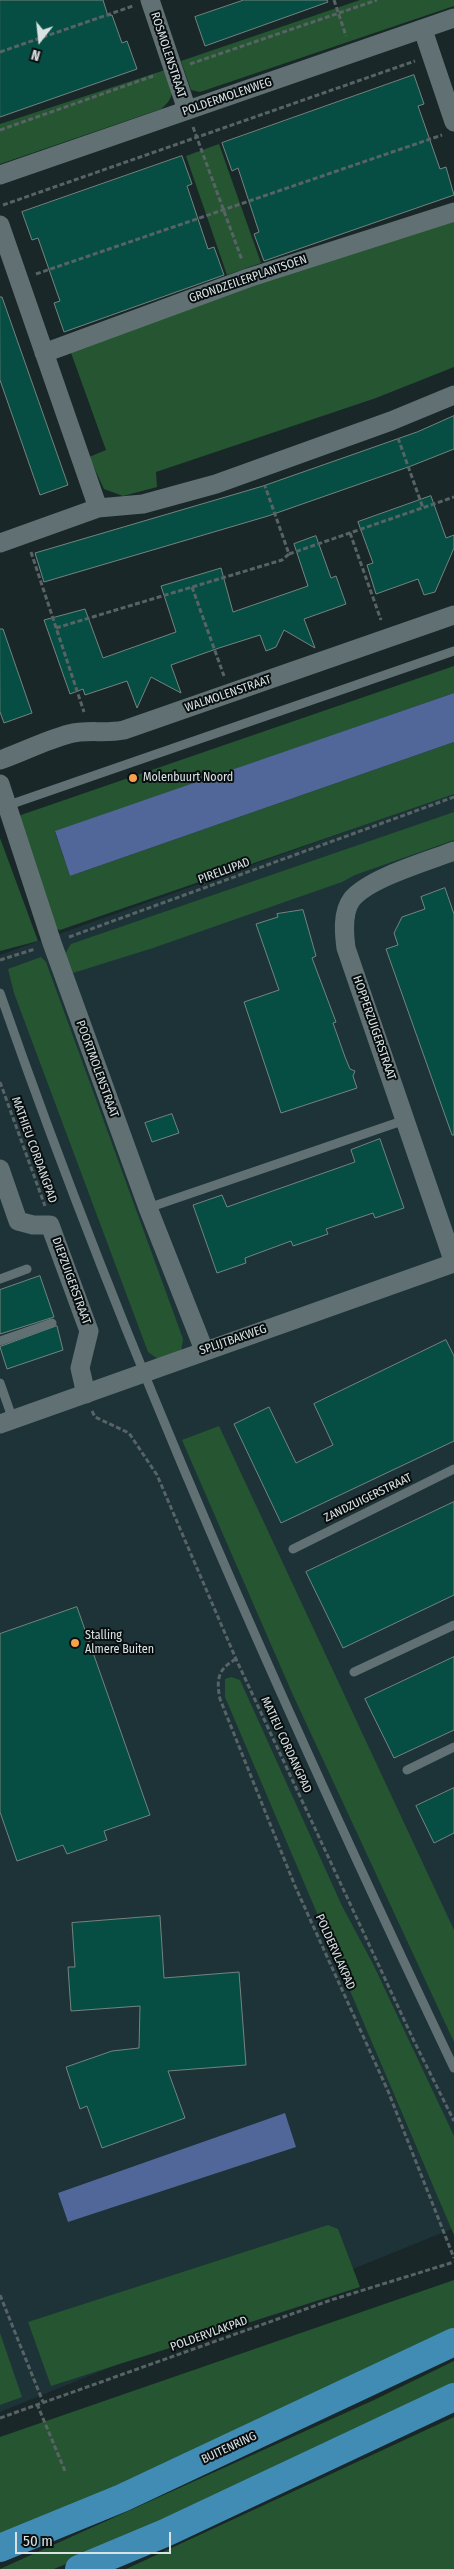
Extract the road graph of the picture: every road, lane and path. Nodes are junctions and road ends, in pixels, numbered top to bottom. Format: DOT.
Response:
graph roads {
  1 [pos="150,0"];
  2 [pos="334,0"];
  3 [pos="454,18"];
  4 [pos="422,30"];
  5 [pos="0,52"];
  6 [pos="352,54"];
  7 [pos="431,56"];
  8 [pos="186,110"];
  9 [pos="449,128"];
  10 [pos="196,136"];
  11 [pos="0,175"];
  12 [pos="0,206"];
  13 [pos="223,209"];
  14 [pos="454,212"];
  15 [pos="0,226"];
  16 [pos="248,278"];
  17 [pos="19,280"];
  18 [pos="44,353"];
  19 [pos="454,395"];
  20 [pos="391,421"];
  21 [pos="259,469"];
  22 [pos="454,497"];
  23 [pos="98,508"];
  24 [pos="423,508"];
  25 [pos="350,533"];
  26 [pos="25,534"];
  27 [pos="0,543"];
  28 [pos="289,554"];
  29 [pos="192,587"];
  30 [pos="454,615"];
  31 [pos="56,628"];
  32 [pos="387,638"];
  33 [pos="454,651"];
  34 [pos="230,693"];
  35 [pos="91,732"];
  36 [pos="0,760"];
  37 [pos="0,784"];
  38 [pos="454,797"];
  39 [pos="4,807"];
  40 [pos="454,851"];
  41 [pos="52,943"];
  42 [pos="0,960"];
  43 [pos="0,993"];
  44 [pos="0,1082"];
  45 [pos="405,1120"];
  46 [pos="0,1169"];
  47 [pos="148,1208"];
  48 [pos="41,1225"];
  49 [pos="454,1263"];
  50 [pos="27,1269"];
  51 [pos="0,1279"];
  52 [pos="52,1323"];
  53 [pos="0,1341"];
  54 [pos="204,1350"];
  55 [pos="144,1373"];
  56 [pos="0,1383"];
  57 [pos="86,1394"];
  58 [pos="6,1422"];
  59 [pos="454,1470"];
  60 [pos="293,1549"];
  61 [pos="454,1625"];
  62 [pos="236,1659"];
  63 [pos="354,1672"];
  64 [pos="454,1747"];
  65 [pos="407,1770"];
  66 [pos="454,2068"];
  67 [pos="454,2121"];
  68 [pos="454,2260"];
  69 [pos="0,2294"];
  70 [pos="454,2342"];
  71 [pos="454,2397"];
  72 [pos="43,2402"];
  73 [pos="37,2404"];
  74 [pos="0,2418"];
  75 [pos="65,2471"];
  76 [pos="0,2548"];
  77 [pos="79,2569"];
  1 -- 5 [label="path"];
  1 -- 8 [label="street, ROSMOLENSTRAAT"];
  2 -- 6 [label="path"];
  3 -- 4 [label="street, POLDERMOLENWEG"];
  4 -- 6 [label="street, POLDERMOLENWEG"];
  4 -- 7 [label="street"];
  6 -- 8 [label="street, POLDERMOLENWEG"];
  7 -- 9 [label="street"];
  7 -- 10 [label="path"];
  8 -- 10 [label="path"];
  8 -- 11 [label="street, POLDERMOLENWEG"];
  9 -- 13 [label="path"];
  10 -- 12 [label="path"];
  10 -- 13 [label="path"];
  13 -- 16 [label="path"];
  13 -- 17 [label="path"];
  14 -- 16 [label="street, GRONDZEILERPLANTSOEN"];
  15 -- 17 [label="street"];
  16 -- 18 [label="street, GRONDZEILERPLANTSOEN"];
  17 -- 18 [label="street"];
  18 -- 23 [label="street"];
  19 -- 20 [label="street"];
  20 -- 21 [label="street"];
  20 -- 24 [label="path"];
  21 -- 23 [label="street"];
  21 -- 28 [label="path"];
  22 -- 24 [label="path"];
  23 -- 26 [label="street"];
  24 -- 25 [label="path"];
  25 -- 28 [label="path"];
  25 -- 32 [label="path"];
  26 -- 27 [label="street"];
  26 -- 31 [label="path"];
  28 -- 29 [label="path"];
  29 -- 31 [label="path"];
  29 -- 34 [label="path"];
  30 -- 32 [label="street, WALMOLENSTRAAT"];
  31 -- 35 [label="path"];
  32 -- 34 [label="street, WALMOLENSTRAAT"];
  33 -- 39 [label="lane"];
  34 -- 35 [label="street, WALMOLENSTRAAT"];
  35 -- 36 [label="street, WALMOLENSTRAAT"];
  37 -- 39 [label="street, POORTMOLENSTRAAT"];
  38 -- 41 [label="path, PIRELLIPAD"];
  39 -- 41 [label="street, POORTMOLENSTRAAT"];
  40 -- 45 [label="street, HOPPERZUIGERSTRAAT"];
  41 -- 42 [label="path, PIRELLIPAD"];
  41 -- 47 [label="street, POORTMOLENSTRAAT"];
  43 -- 55 [label="lane"];
  44 -- 48 [label="path, MATHIEU CORDANGPAD"];
  45 -- 47 [label="lane"];
  45 -- 49 [label="street, HOPPERZUIGERSTRAAT"];
  46 -- 48 [label="street"];
  47 -- 54 [label="street, POORTMOLENSTRAAT"];
  48 -- 57 [label="street, DIEPZUIGERSTRAAT"];
  49 -- 54 [label="street, SPLIJTBAKWEG"];
  50 -- 51 [label="lane"];
  52 -- 53 [label="lane"];
  54 -- 55 [label="street, SPLIJTBAKWEG"];
  55 -- 57 [label="street, SPLIJTBAKWEG"];
  55 -- 66 [label="lane"];
  56 -- 58 [label="lane, SPLIJTBAKWEG"];
  57 -- 58 [label="street, SPLIJTBAKWEG"];
  57 -- 62 [label="path, MATIEU CORDANGPAD"];
  59 -- 60 [label="lane, ZANDZUIGERSTRAAT"];
  61 -- 63 [label="lane"];
  62 -- 67 [label="path, MATIEU CORDANGPAD"];
  62 -- 68 [label="path, POLDERVLAKPAD"];
  64 -- 65 [label="lane"];
  68 -- 72 [label="path, POLDERVLAKPAD"];
  69 -- 72 [label="path"];
  70 -- 76 [label="highway, BUITENRING"];
  71 -- 77 [label="highway"];
  72 -- 73 [label="path, POLDERVLAKPAD"];
  73 -- 74 [label="path, POLDERVLAKPAD"];
  73 -- 75 [label="path"];
}
